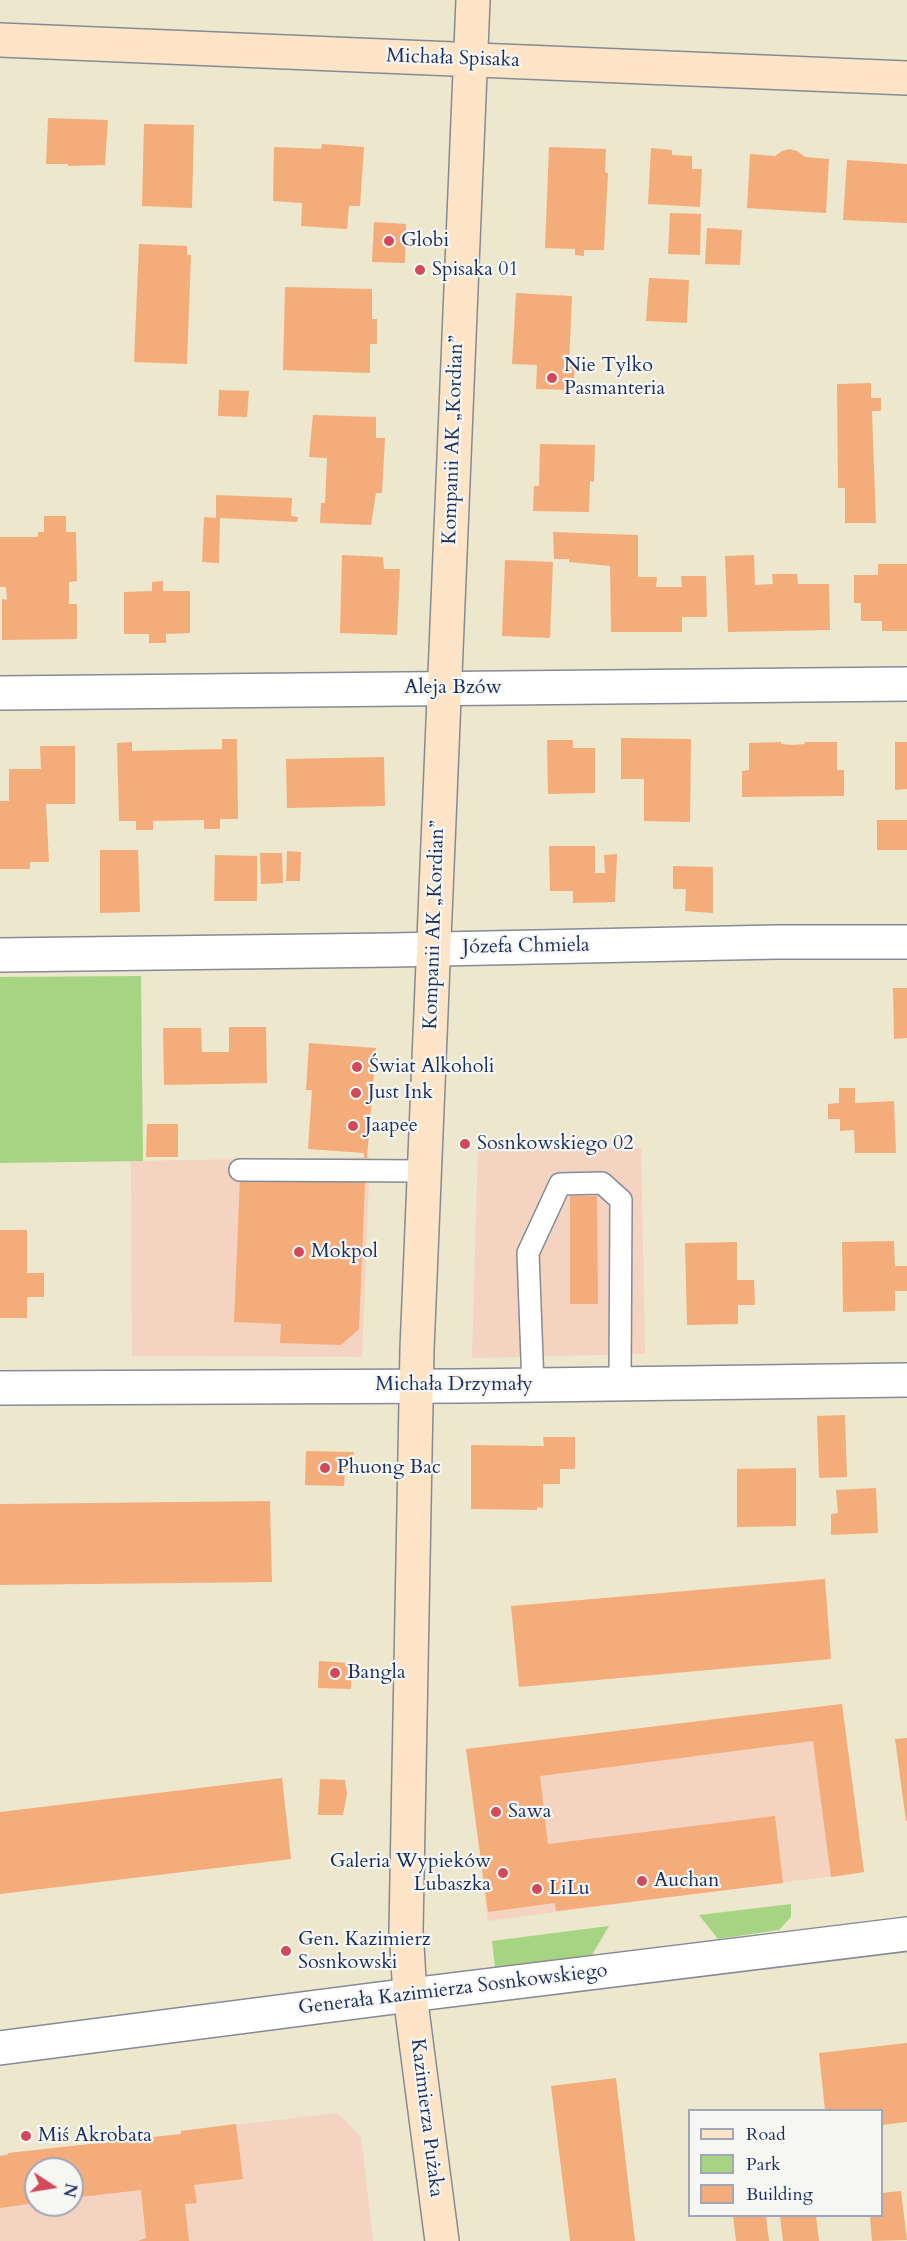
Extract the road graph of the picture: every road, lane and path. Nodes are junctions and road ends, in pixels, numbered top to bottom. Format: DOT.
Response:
graph roads {
  1 [pos="473,0"];
  2 [pos="0,40"];
  3 [pos="469,60"];
  4 [pos="907,78"];
  5 [pos="907,684"];
  6 [pos="445,688"];
  7 [pos="0,693"];
  8 [pos="907,942"];
  9 [pos="434,949"];
  10 [pos="0,955"];
  11 [pos="240,1170"];
  12 [pos="425,1171"];
  13 [pos="907,1380"];
  14 [pos="620,1384"];
  15 [pos="533,1385"];
  16 [pos="416,1386"];
  17 [pos="0,1388"];
  18 [pos="907,1934"];
  19 [pos="410,1995"];
  20 [pos="0,2048"];
  21 [pos="441,2241"];
  1 -- 3 [label="street, Kompanii AK „Kordian”"];
  2 -- 3 [label="street, Michała Spisaka"];
  3 -- 4 [label="street, Michała Spisaka"];
  3 -- 6 [label="street, Kompanii AK „Kordian”"];
  5 -- 6 [label="street, Aleja Bzów"];
  6 -- 7 [label="street, Aleja Bzów"];
  6 -- 9 [label="street, Kompanii AK „Kordian”"];
  8 -- 9 [label="street, Józefa Chmiela"];
  9 -- 10 [label="street, Józefa Chmiela"];
  9 -- 12 [label="street, Kompanii AK „Kordian”"];
  11 -- 12 [label="lane"];
  12 -- 16 [label="street, Kompanii AK „Kordian”"];
  13 -- 14 [label="street, Michała Drzymały"];
  14 -- 15 [label="street, Michała Drzymały"];
  14 -- 15 [label="lane"];
  15 -- 16 [label="street, Michała Drzymały"];
  16 -- 17 [label="street, Michała Drzymały"];
  16 -- 19 [label="street, Kompanii AK „Kordian”"];
  18 -- 19 [label="street, Generała Kazimierza Sosnkowskiego"];
  19 -- 20 [label="street, Generała Kazimierza Sosnkowskiego"];
  19 -- 21 [label="street, Kazimierza Pużaka"];
}
